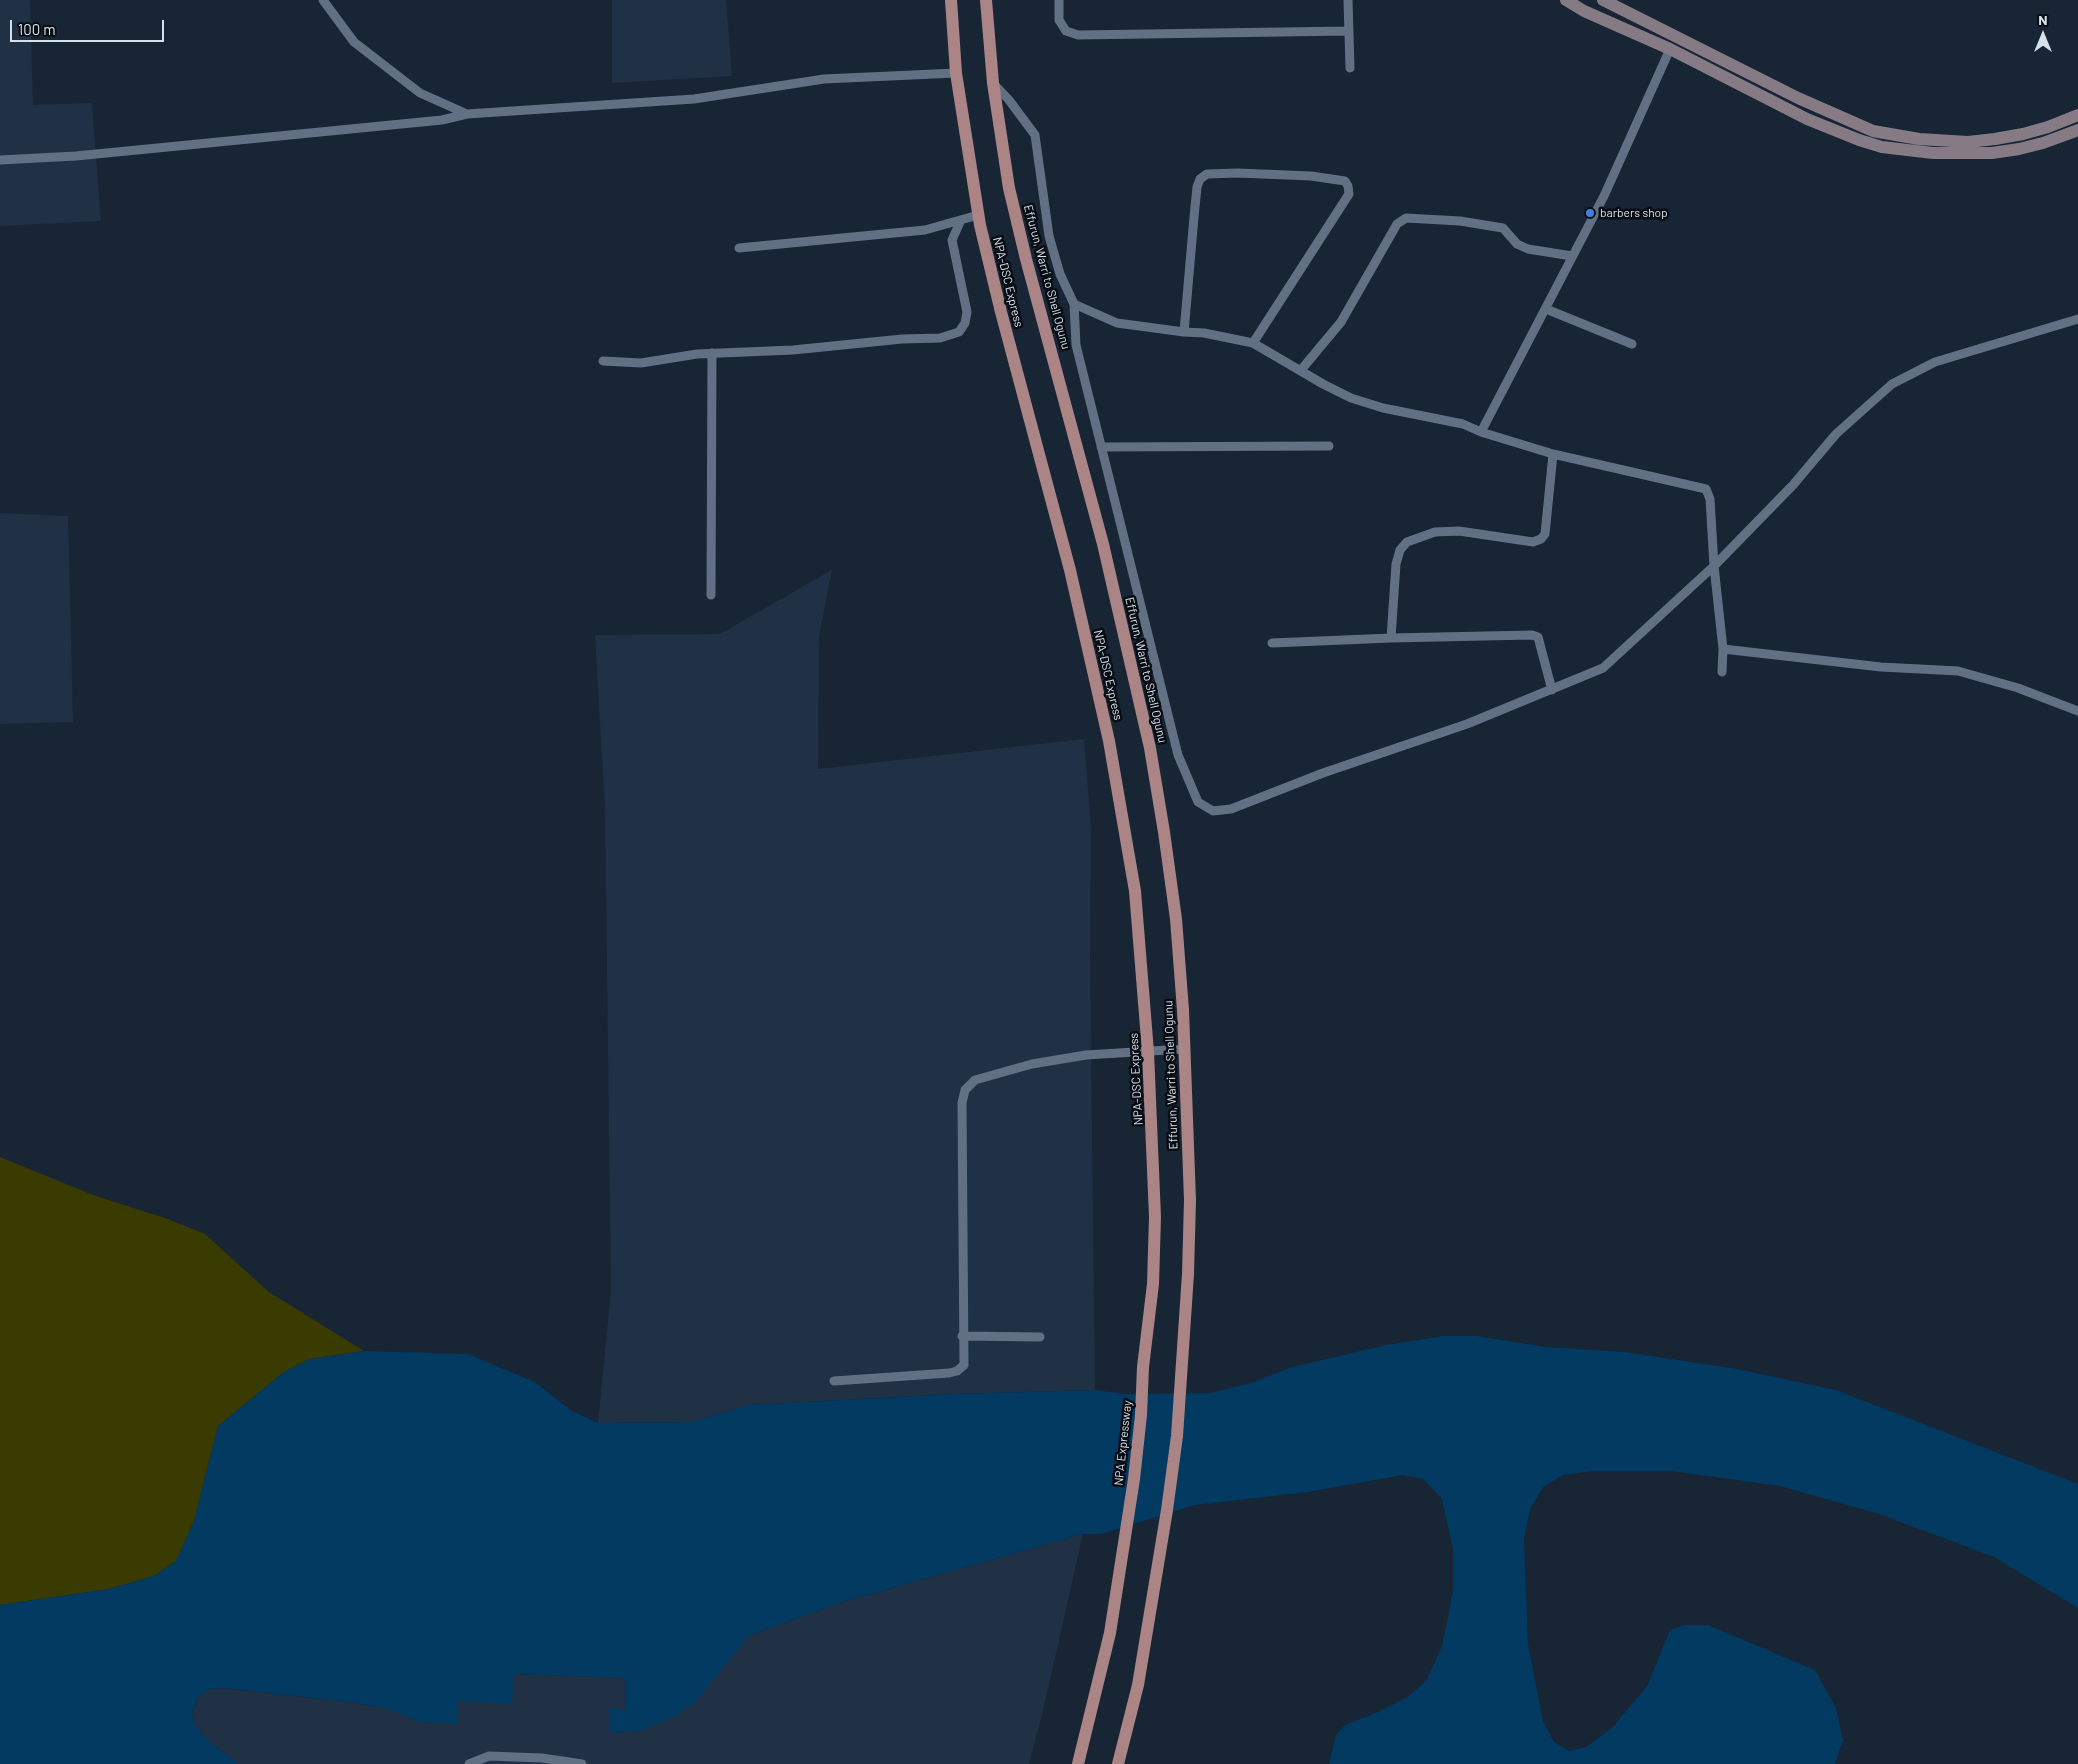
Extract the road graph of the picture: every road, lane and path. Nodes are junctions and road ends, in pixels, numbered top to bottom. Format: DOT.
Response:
graph roads {
  1 [pos="323,0"];
  2 [pos="951,0"];
  3 [pos="986,0"];
  4 [pos="1059,0"];
  5 [pos="1348,0"];
  6 [pos="1566,0"];
  7 [pos="1604,0"];
  8 [pos="1349,31"];
  9 [pos="1670,49"];
  10 [pos="1350,68"];
  11 [pos="956,73"];
  12 [pos="993,83"];
  13 [pos="467,114"];
  14 [pos="2078,115"];
  15 [pos="2078,130"];
  16 [pos="0,160"];
  17 [pos="978,215"];
  18 [pos="961,220"];
  19 [pos="739,248"];
  20 [pos="1572,256"];
  21 [pos="1074,304"];
  22 [pos="1546,309"];
  23 [pos="2078,319"];
  24 [pos="1184,332"];
  25 [pos="1252,342"];
  26 [pos="1632,344"];
  27 [pos="712,353"];
  28 [pos="603,361"];
  29 [pos="1301,370"];
  30 [pos="1481,432"];
  31 [pos="1330,446"];
  32 [pos="1100,447"];
  33 [pos="1553,454"];
  34 [pos="1714,566"];
  35 [pos="711,594"];
  36 [pos="1391,638"];
  37 [pos="1272,643"];
  38 [pos="1723,649"];
  39 [pos="1722,672"];
  40 [pos="1552,690"];
  41 [pos="2078,712"];
  42 [pos="1184,1049"];
  43 [pos="1148,1052"];
  44 [pos="962,1336"];
  45 [pos="1040,1337"];
  46 [pos="1143,1367"];
  47 [pos="834,1380"];
  48 [pos="541,1761"];
  49 [pos="469,1764"];
  50 [pos="582,1764"];
  51 [pos="1078,1764"];
  52 [pos="1118,1764"];
  1 -- 13 [label="street"];
  2 -- 11 [label="main road, NPA-DSC Express"];
  3 -- 12 [label="main road, Effurun, Warri to Shell Ogunu"];
  4 -- 8 [label="street"];
  5 -- 8 [label="street"];
  6 -- 9 [label="main road"];
  7 -- 14 [label="main road"];
  8 -- 10 [label="street"];
  9 -- 15 [label="main road"];
  9 -- 20 [label="street"];
  11 -- 13 [label="street"];
  11 -- 17 [label="main road, NPA-DSC Express"];
  12 -- 21 [label="street"];
  12 -- 42 [label="main road, Effurun, Warri to Shell Ogunu"];
  13 -- 16 [label="street"];
  17 -- 18 [label="street"];
  17 -- 43 [label="main road, NPA-DSC Express"];
  18 -- 19 [label="street"];
  18 -- 27 [label="street"];
  20 -- 22 [label="street"];
  20 -- 29 [label="street"];
  21 -- 24 [label="street"];
  21 -- 32 [label="street"];
  22 -- 26 [label="street"];
  22 -- 30 [label="street"];
  23 -- 34 [label="street"];
  24 -- 25 [label="street"];
  24 -- 25 [label="street"];
  25 -- 29 [label="street"];
  27 -- 28 [label="street"];
  27 -- 35 [label="street"];
  29 -- 30 [label="street"];
  30 -- 33 [label="street"];
  31 -- 32 [label="street"];
  32 -- 40 [label="street"];
  33 -- 34 [label="street"];
  33 -- 36 [label="street"];
  34 -- 38 [label="street"];
  34 -- 40 [label="street"];
  36 -- 37 [label="street"];
  36 -- 40 [label="street"];
  38 -- 39 [label="street"];
  38 -- 41 [label="street"];
  42 -- 43 [label="street"];
  42 -- 52 [label="main road, Effurun, Warri to Shell Ogunu"];
  43 -- 44 [label="street"];
  43 -- 46 [label="main road, NPA-DSC Express"];
  44 -- 45 [label="street"];
  44 -- 47 [label="street"];
  46 -- 51 [label="main road, NPA Expressway"];
  48 -- 49 [label="street"];
  48 -- 50 [label="street"];
}
